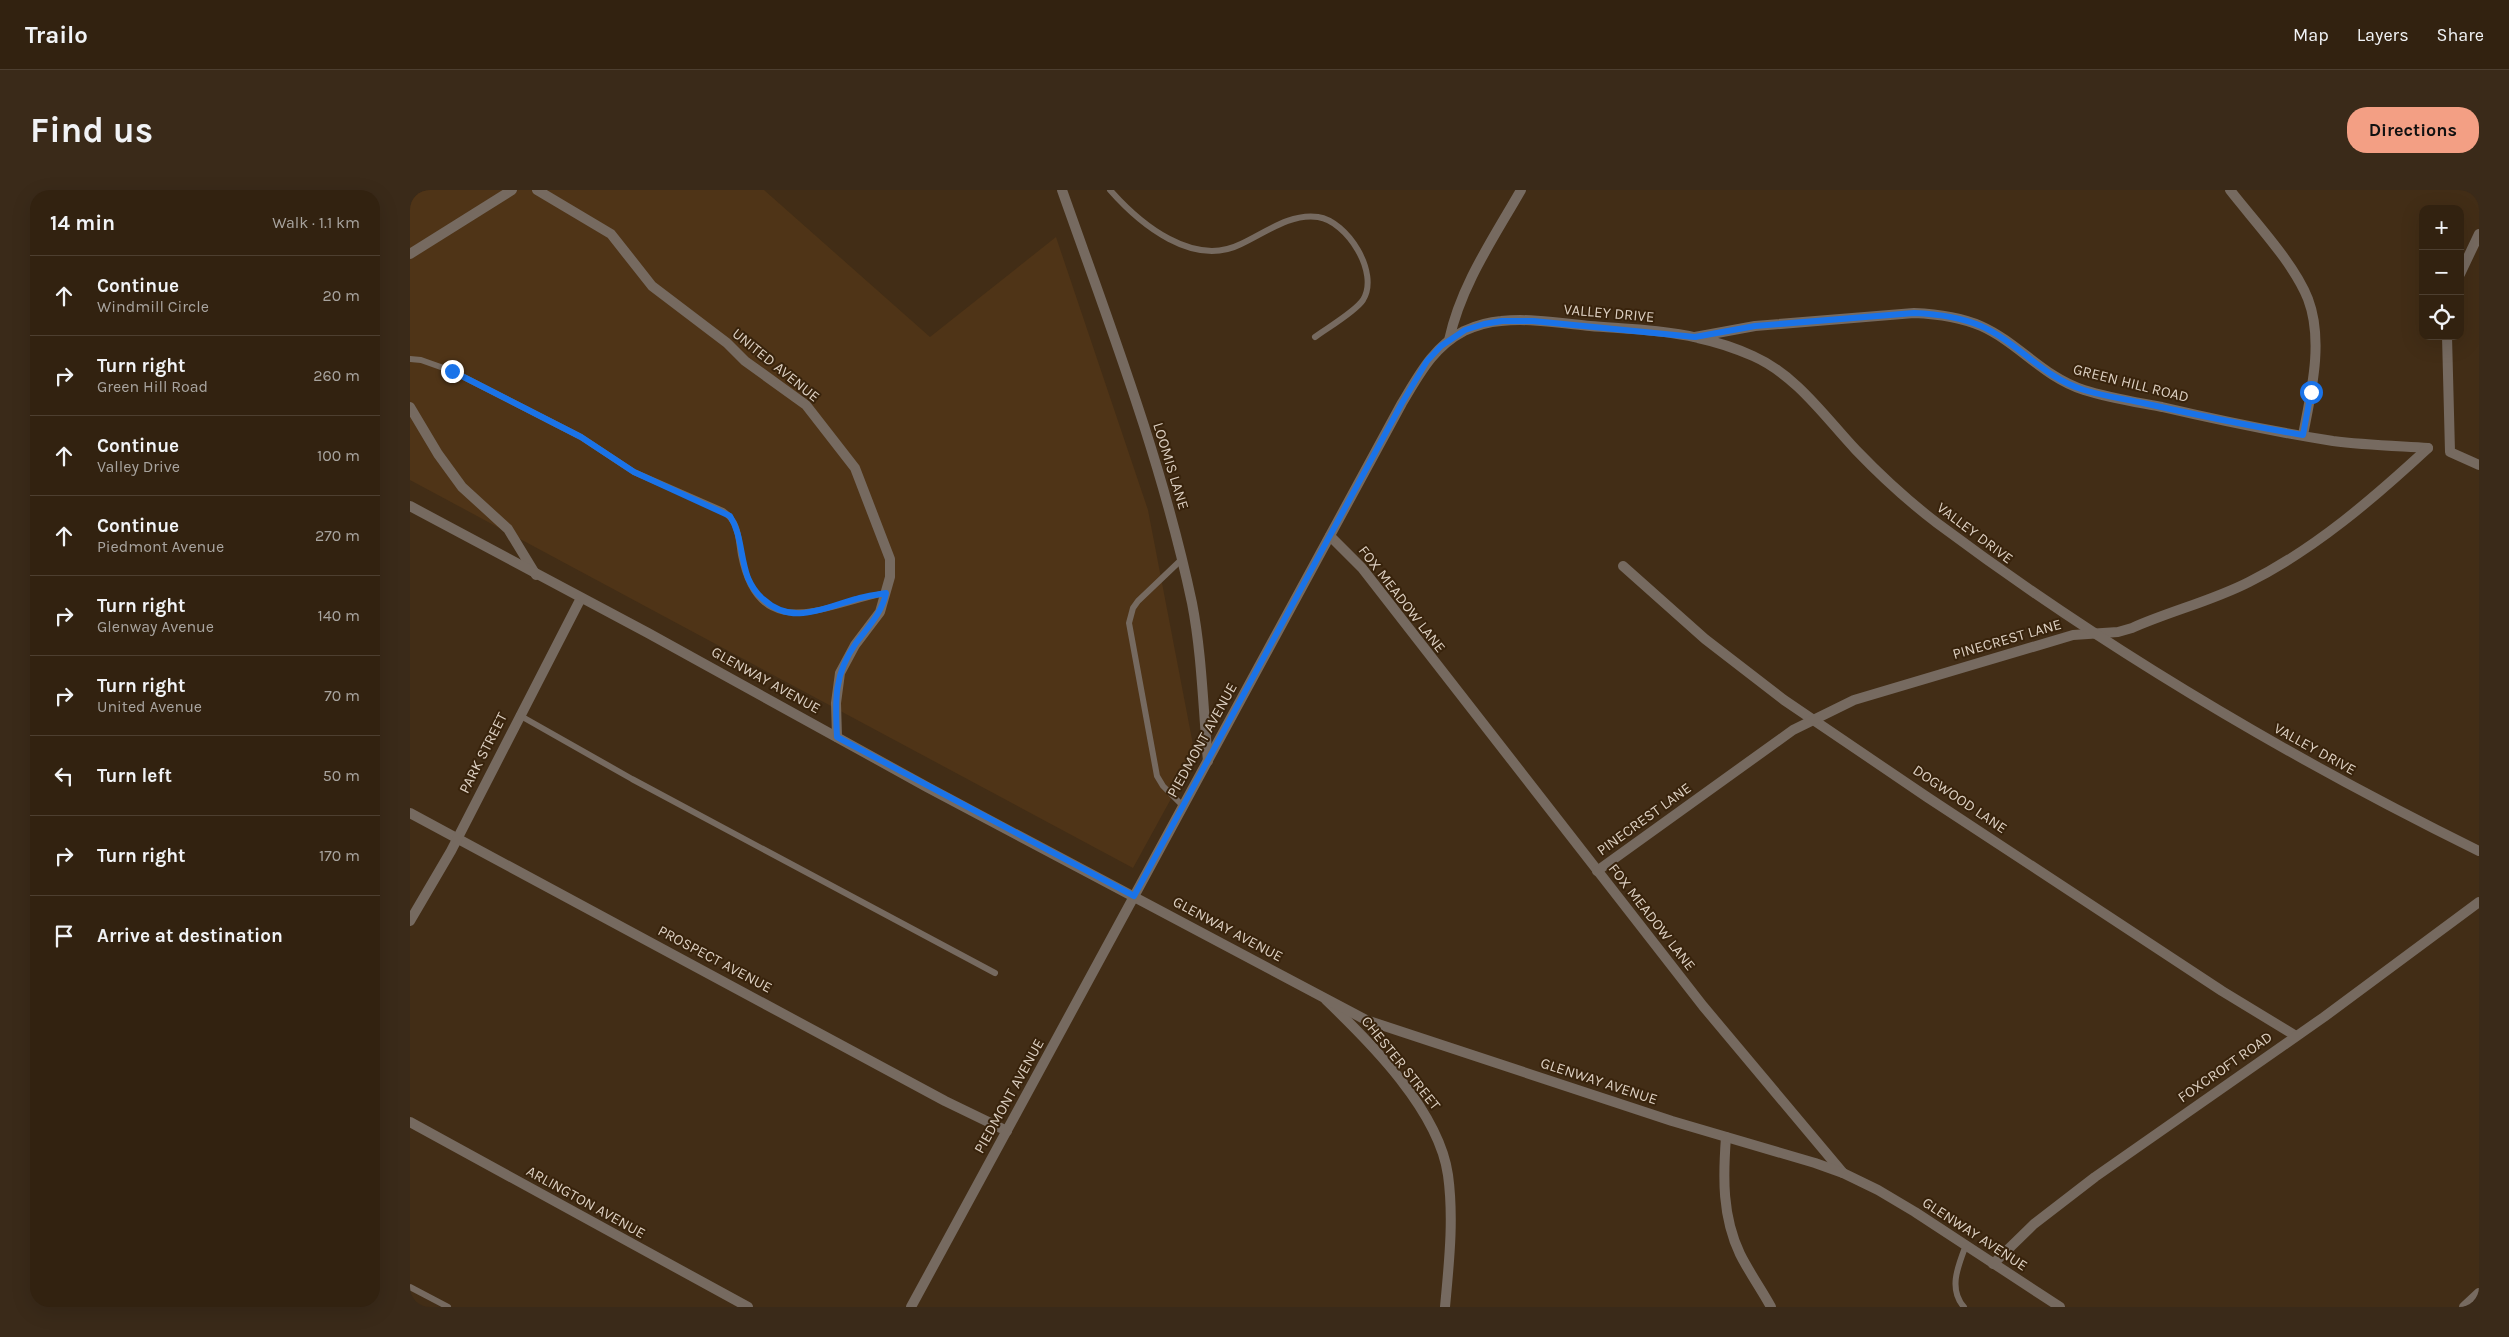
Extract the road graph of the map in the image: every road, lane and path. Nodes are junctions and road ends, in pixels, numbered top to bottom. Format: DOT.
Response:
graph roads {
  1 [pos="512,190"];
  2 [pos="537,190"];
  3 [pos="1062,190"];
  4 [pos="1110,190"];
  5 [pos="1521,190"];
  6 [pos="2230,190"];
  7 [pos="2479,234"];
  8 [pos="410,254"];
  9 [pos="2464,266"];
  10 [pos="1315,337"];
  11 [pos="1695,337"];
  12 [pos="1449,340"];
  13 [pos="2448,340"];
  14 [pos="410,359"];
  15 [pos="410,407"];
  16 [pos="2303,435"];
  17 [pos="2428,448"];
  18 [pos="2479,465"];
  19 [pos="410,506"];
  20 [pos="1330,536"];
  21 [pos="1181,560"];
  22 [pos="1623,566"];
  23 [pos="536,575"];
  24 [pos="886,593"];
  25 [pos="580,598"];
  26 [pos="2093,633"];
  27 [pos="519,715"];
  28 [pos="1813,719"];
  29 [pos="837,737"];
  30 [pos="1208,761"];
  31 [pos="1183,806"];
  32 [pos="410,813"];
  33 [pos="457,838"];
  34 [pos="2479,851"];
  35 [pos="1597,871"];
  36 [pos="1134,896"];
  37 [pos="2479,902"];
  38 [pos="410,921"];
  39 [pos="995,973"];
  40 [pos="1322,996"];
  41 [pos="2296,1036"];
  42 [pos="410,1122"];
  43 [pos="1007,1131"];
  44 [pos="1726,1137"];
  45 [pos="1843,1173"];
  46 [pos="1966,1245"];
  47 [pos="1993,1264"];
  48 [pos="410,1287"];
  49 [pos="2479,1293"];
  50 [pos="448,1307"];
  51 [pos="748,1307"];
  52 [pos="911,1307"];
  53 [pos="1445,1307"];
  54 [pos="1771,1307"];
  55 [pos="1964,1307"];
  56 [pos="2060,1307"];
  57 [pos="2464,1307"];
  1 -- 8 [label="street"];
  2 -- 24 [label="street, UNITED AVENUE"];
  3 -- 21 [label="street, LOOMIS LANE"];
  4 -- 10 [label="lane"];
  5 -- 12 [label="street"];
  6 -- 16 [label="street"];
  7 -- 9 [label="street"];
  11 -- 12 [label="street, VALLEY DRIVE"];
  11 -- 16 [label="street, GREEN HILL ROAD"];
  11 -- 26 [label="street, VALLEY DRIVE"];
  12 -- 20 [label="street, PIEDMONT AVENUE"];
  13 -- 18 [label="street"];
  14 -- 24 [label="lane"];
  15 -- 23 [label="street"];
  16 -- 17 [label="street, GREEN HILL ROAD"];
  17 -- 26 [label="street, PINECREST LANE"];
  19 -- 23 [label="street, GLENWAY AVENUE"];
  20 -- 30 [label="street, PIEDMONT AVENUE"];
  20 -- 35 [label="street, FOX MEADOW LANE"];
  21 -- 30 [label="street, LOOMIS LANE"];
  21 -- 31 [label="lane"];
  22 -- 28 [label="street, DOGWOOD LANE"];
  23 -- 25 [label="street, GLENWAY AVENUE"];
  24 -- 29 [label="street, UNITED AVENUE"];
  25 -- 27 [label="street, PARK STREET"];
  25 -- 29 [label="street, GLENWAY AVENUE"];
  26 -- 28 [label="street, PINECREST LANE"];
  26 -- 34 [label="street, VALLEY DRIVE"];
  27 -- 33 [label="street, PARK STREET"];
  27 -- 39 [label="lane"];
  28 -- 35 [label="street, PINECREST LANE"];
  28 -- 41 [label="street, DOGWOOD LANE"];
  29 -- 36 [label="street, GLENWAY AVENUE"];
  30 -- 31 [label="street, PIEDMONT AVENUE"];
  31 -- 36 [label="street, PIEDMONT AVENUE"];
  32 -- 33 [label="street, PROSPECT AVENUE"];
  33 -- 38 [label="street, PARK STREET"];
  33 -- 43 [label="street, PROSPECT AVENUE"];
  35 -- 45 [label="street, FOX MEADOW LANE"];
  36 -- 40 [label="street, GLENWAY AVENUE"];
  36 -- 43 [label="street, PIEDMONT AVENUE"];
  37 -- 41 [label="street, FOXCROFT ROAD"];
  40 -- 44 [label="street, GLENWAY AVENUE"];
  40 -- 53 [label="street, CHESTER STREET"];
  41 -- 47 [label="street, FOXCROFT ROAD"];
  42 -- 51 [label="street, ARLINGTON AVENUE"];
  43 -- 52 [label="street, PIEDMONT AVENUE"];
  44 -- 45 [label="street, GLENWAY AVENUE"];
  44 -- 54 [label="street"];
  45 -- 46 [label="street, GLENWAY AVENUE"];
  46 -- 47 [label="street, GLENWAY AVENUE"];
  46 -- 55 [label="lane"];
  47 -- 56 [label="street, GLENWAY AVENUE"];
  48 -- 50 [label="lane"];
  49 -- 57 [label="street"];
}
